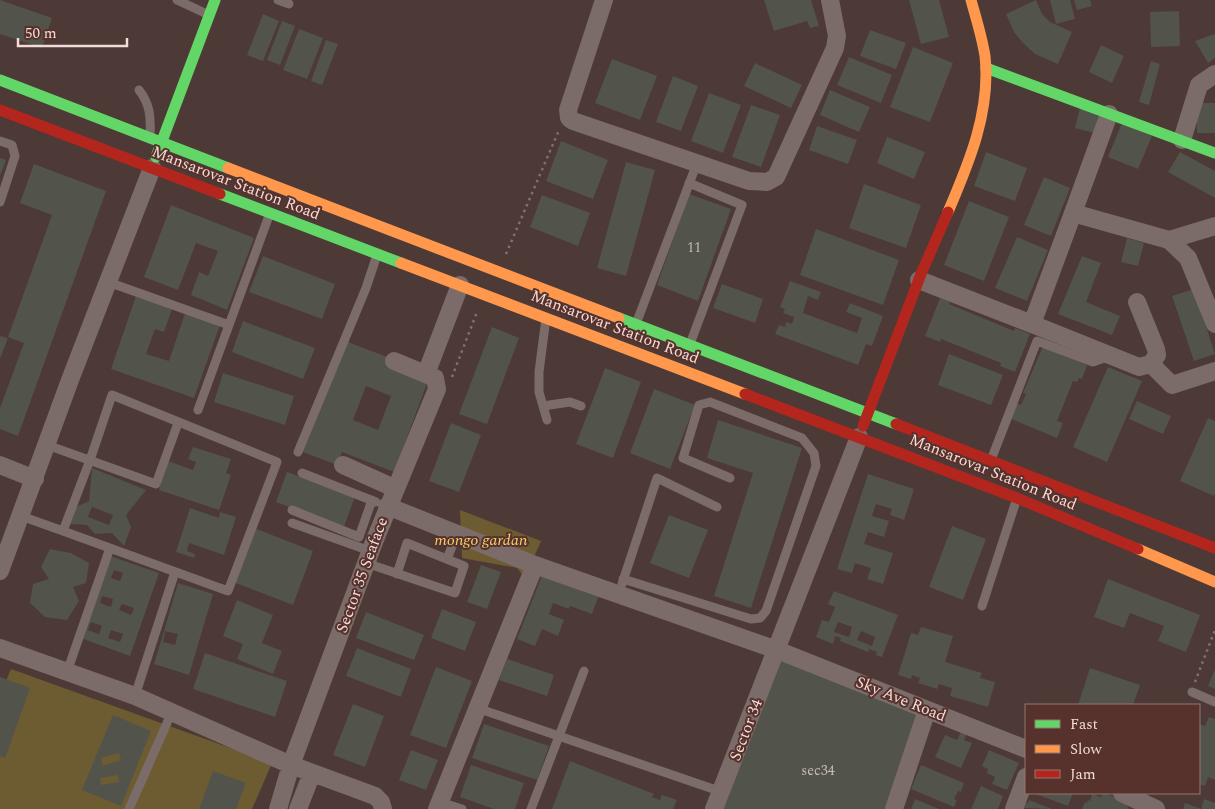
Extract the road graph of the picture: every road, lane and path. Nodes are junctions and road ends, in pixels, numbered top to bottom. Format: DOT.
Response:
graph roads {
  1 [pos="177,0"];
  2 [pos="215,0"];
  3 [pos="278,0"];
  4 [pos="604,0"];
  5 [pos="830,0"];
  6 [pos="970,0"];
  7 [pos="289,4"];
  8 [pos="210,16"];
  9 [pos="986,68"];
  10 [pos="1215,74"];
  11 [pos="0,80"];
  12 [pos="139,90"];
  13 [pos="0,110"];
  14 [pos="1109,114"];
  15 [pos="569,118"];
  16 [pos="150,138"];
  17 [pos="1182,140"];
  18 [pos="0,141"];
  19 [pos="162,142"];
  20 [pos="1215,153"];
  21 [pos="697,163"];
  22 [pos="152,168"];
  23 [pos="689,183"];
  24 [pos="0,202"];
  25 [pos="270,213"];
  26 [pos="1073,213"];
  27 [pos="1215,226"];
  28 [pos="1169,240"];
  29 [pos="378,254"];
  30 [pos="491,280"];
  31 [pos="919,280"];
  32 [pos="108,282"];
  33 [pos="460,285"];
  34 [pos="1137,302"];
  35 [pos="546,318"];
  36 [pos="636,324"];
  37 [pos="1032,324"];
  38 [pos="1215,324"];
  39 [pos="229,325"];
  40 [pos="690,344"];
  41 [pos="1111,356"];
  42 [pos="394,362"];
  43 [pos="1151,364"];
  44 [pos="1215,371"];
  45 [pos="426,374"];
  46 [pos="543,406"];
  47 [pos="581,406"];
  48 [pos="198,410"];
  49 [pos="868,413"];
  50 [pos="547,420"];
  51 [pos="178,423"];
  52 [pos="859,437"];
  53 [pos="47,445"];
  54 [pos="298,452"];
  55 [pos="90,460"];
  56 [pos="991,460"];
  57 [pos="343,465"];
  58 [pos="0,466"];
  59 [pos="302,473"];
  60 [pos="730,478"];
  61 [pos="34,479"];
  62 [pos="394,488"];
  63 [pos="1017,498"];
  64 [pos="380,503"];
  65 [pos="717,506"];
  66 [pos="292,510"];
  67 [pos="21,516"];
  68 [pos="292,523"];
  69 [pos="63,531"];
  70 [pos="457,534"];
  71 [pos="110,548"];
  72 [pos="367,548"];
  73 [pos="1215,548"];
  74 [pos="447,559"];
  75 [pos="535,565"];
  76 [pos="0,571"];
  77 [pos="175,572"];
  78 [pos="397,574"];
  79 [pos="1215,582"];
  80 [pos="621,587"];
  81 [pos="982,606"];
  82 [pos="1215,630"];
  83 [pos="0,648"];
  84 [pos="777,650"];
  85 [pos="584,671"];
  86 [pos="67,672"];
  87 [pos="1192,692"];
  88 [pos="135,696"];
  89 [pos="1215,702"];
  90 [pos="478,708"];
  91 [pos="928,710"];
  92 [pos="172,714"];
  93 [pos="559,737"];
  94 [pos="1025,749"];
  95 [pos="291,765"];
  96 [pos="312,772"];
  97 [pos="1025,780"];
  98 [pos="722,792"];
  99 [pos="1124,794"];
  100 [pos="438,805"];
  101 [pos="129,809"];
  102 [pos="278,809"];
  103 [pos="298,809"];
  104 [pos="383,809"];
  105 [pos="462,809"];
  106 [pos="531,809"];
  107 [pos="714,809"];
  108 [pos="894,809"];
  109 [pos="1014,809"];
  110 [pos="1156,809"];
  1 -- 8 [label="lane"];
  2 -- 8 [label="main road"];
  3 -- 7 [label="lane"];
  4 -- 15 [label="street"];
  5 -- 21 [label="street"];
  6 -- 9 [label="main road"];
  8 -- 19 [label="main road"];
  9 -- 14 [label="main road"];
  9 -- 31 [label="main road"];
  10 -- 17 [label="street"];
  11 -- 16 [label="main road, Mansarovar Station Road"];
  12 -- 16 [label="lane"];
  13 -- 22 [label="main road, Mansarovar Station Road"];
  14 -- 17 [label="main road"];
  14 -- 26 [label="street"];
  15 -- 21 [label="street"];
  15 -- 30 [label="path"];
  16 -- 19 [label="main road, Mansarovar Station Road"];
  17 -- 20 [label="main road"];
  18 -- 24 [label="lane"];
  19 -- 22 [label="main road"];
  19 -- 30 [label="main road, Mansarovar Station Road"];
  21 -- 23 [label="lane"];
  22 -- 25 [label="main road, Mansarovar Station Road"];
  22 -- 32 [label="street"];
  23 -- 36 [label="lane"];
  23 -- 40 [label="lane"];
  25 -- 29 [label="main road, Mansarovar Station Road"];
  25 -- 39 [label="lane"];
  26 -- 28 [label="street"];
  26 -- 37 [label="street"];
  27 -- 28 [label="street"];
  28 -- 38 [label="street"];
  29 -- 33 [label="main road, Mansarovar Station Road"];
  29 -- 54 [label="lane"];
  30 -- 33 [label="main road, Mansarovar Station Road"];
  30 -- 35 [label="main road, Mansarovar Station Road"];
  30 -- 36 [label="main road, Mansarovar Station Road"];
  31 -- 37 [label="street"];
  31 -- 49 [label="main road"];
  32 -- 39 [label="lane"];
  32 -- 53 [label="street"];
  33 -- 45 [label="street"];
  34 -- 43 [label="street"];
  35 -- 46 [label="lane"];
  35 -- 52 [label="main road, Mansarovar Station Road"];
  36 -- 40 [label="main road, Mansarovar Station Road"];
  37 -- 41 [label="street"];
  39 -- 48 [label="lane"];
  40 -- 49 [label="main road, Mansarovar Station Road"];
  41 -- 43 [label="street"];
  41 -- 56 [label="lane"];
  42 -- 45 [label="street"];
  43 -- 44 [label="street"];
  45 -- 62 [label="street"];
  46 -- 47 [label="lane"];
  46 -- 50 [label="lane"];
  49 -- 52 [label="main road"];
  49 -- 56 [label="main road, Mansarovar Station Road"];
  51 -- 55 [label="lane"];
  51 -- 55 [label="lane"];
  51 -- 77 [label="lane"];
  52 -- 63 [label="main road, Mansarovar Station Road"];
  52 -- 84 [label="street, Sector 34"];
  53 -- 55 [label="lane"];
  53 -- 61 [label="street"];
  55 -- 69 [label="lane"];
  56 -- 73 [label="main road, Mansarovar Station Road"];
  57 -- 62 [label="street"];
  58 -- 61 [label="street"];
  59 -- 64 [label="lane"];
  60 -- 80 [label="lane"];
  61 -- 67 [label="street"];
  62 -- 64 [label="street"];
  63 -- 79 [label="main road, Mansarovar Station Road"];
  63 -- 81 [label="lane"];
  64 -- 70 [label="street, Sector 35 Seaface"];
  64 -- 72 [label="street, Sector 35 Seaface"];
  65 -- 80 [label="lane"];
  66 -- 72 [label="lane"];
  67 -- 69 [label="lane"];
  67 -- 76 [label="street"];
  68 -- 72 [label="lane"];
  69 -- 71 [label="lane"];
  70 -- 74 [label="lane"];
  70 -- 75 [label="street, Sector 35 Seaface"];
  71 -- 77 [label="lane"];
  71 -- 86 [label="lane"];
  72 -- 78 [label="lane"];
  72 -- 95 [label="street, Sector 35 Seaface"];
  74 -- 78 [label="lane"];
  74 -- 78 [label="lane"];
  75 -- 80 [label="street, Sector 35 Seaface"];
  75 -- 90 [label="street"];
  77 -- 88 [label="lane"];
  80 -- 84 [label="street, Sector 35 Seaface"];
  82 -- 87 [label="path"];
  83 -- 86 [label="street"];
  84 -- 91 [label="street, Sky Ave Road"];
  84 -- 98 [label="street, Sector 34"];
  85 -- 93 [label="lane"];
  86 -- 88 [label="street"];
  87 -- 89 [label="lane"];
  88 -- 92 [label="street"];
  90 -- 93 [label="lane"];
  90 -- 100 [label="street"];
  91 -- 94 [label="street, Sky Ave Road"];
  91 -- 108 [label="street"];
  92 -- 95 [label="street"];
  92 -- 101 [label="lane"];
  93 -- 98 [label="lane"];
  93 -- 106 [label="lane"];
  95 -- 96 [label="street"];
  95 -- 102 [label="street, Sector 35 Seaface"];
  96 -- 103 [label="street"];
  96 -- 104 [label="street"];
  97 -- 109 [label="street"];
  98 -- 107 [label="street, Sector 34"];
  99 -- 110 [label="street"];
  100 -- 105 [label="lane"];
}
